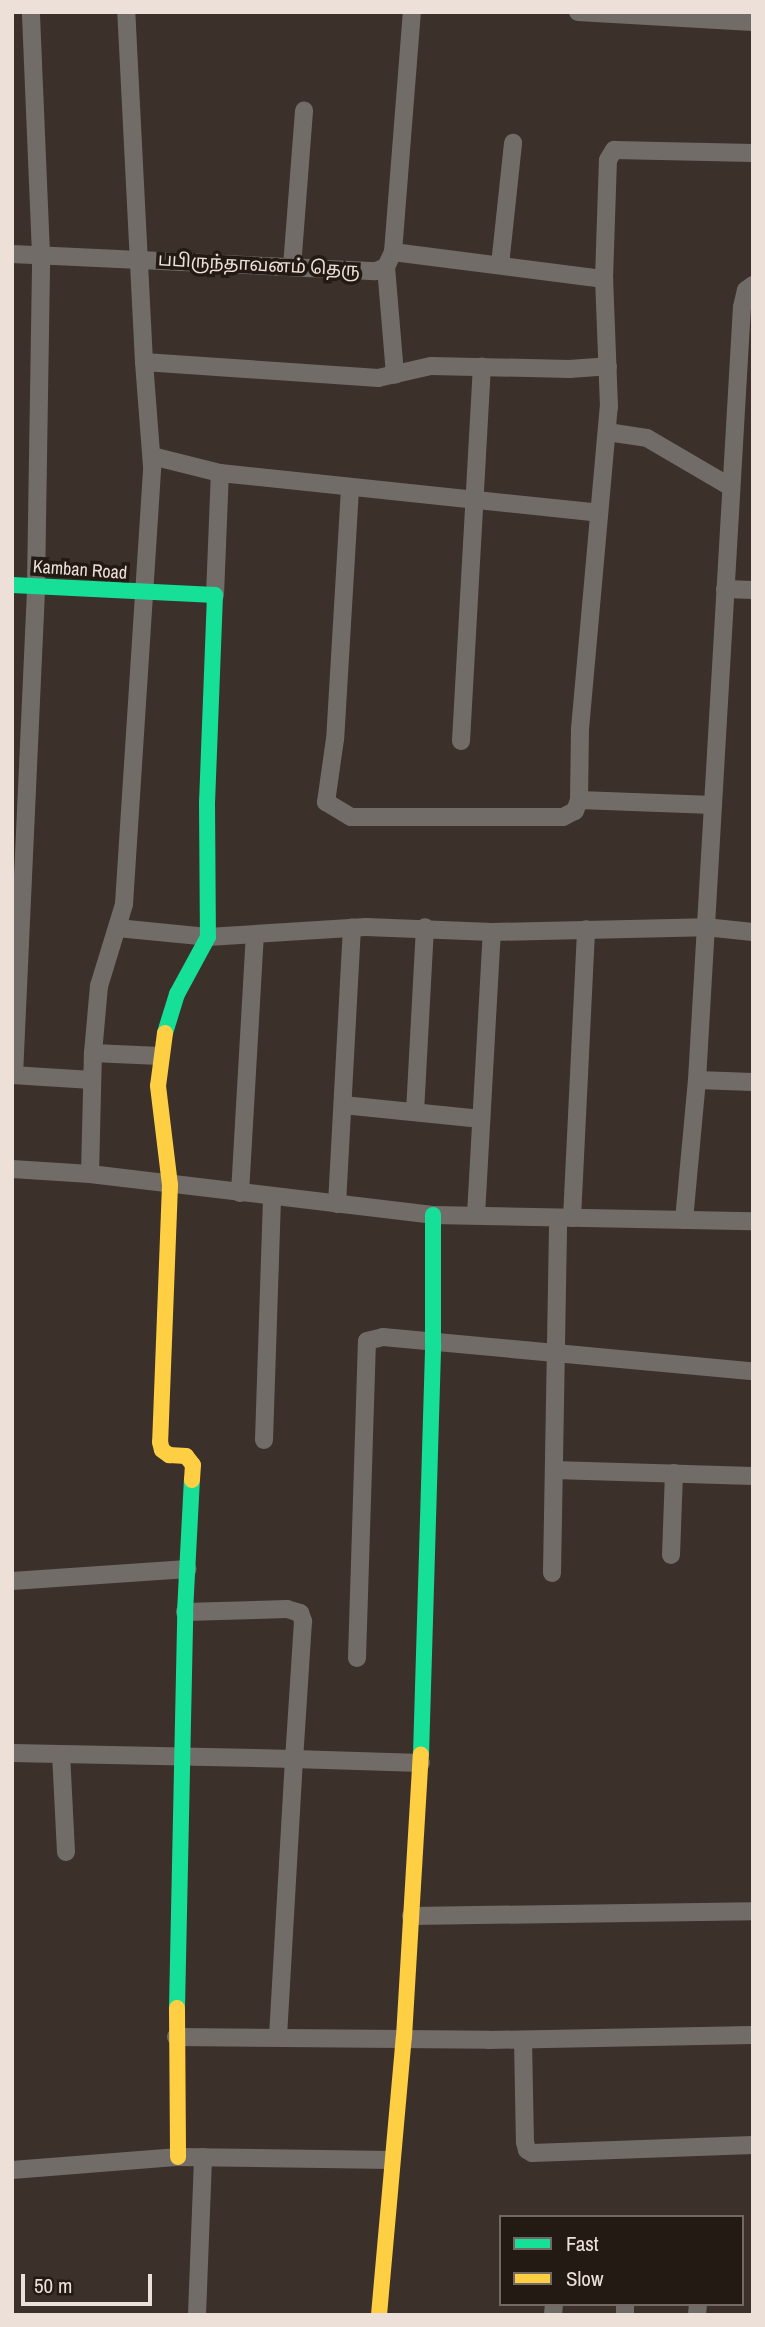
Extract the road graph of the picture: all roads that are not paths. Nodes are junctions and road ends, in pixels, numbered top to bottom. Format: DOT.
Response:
graph roads {
  1 [pos="31,12"];
  2 [pos="126,12"];
  3 [pos="412,12"];
  4 [pos="578,12"];
  5 [pos="643,14"];
  6 [pos="753,22"];
  7 [pos="304,110"];
  8 [pos="513,142"];
  9 [pos="753,153"];
  10 [pos="12,254"];
  11 [pos="40,254"];
  12 [pos="139,258"];
  13 [pos="389,259"];
  14 [pos="500,265"];
  15 [pos="292,267"];
  16 [pos="604,279"];
  17 [pos="753,285"];
  18 [pos="144,362"];
  19 [pos="608,366"];
  20 [pos="482,367"];
  21 [pos="395,375"];
  22 [pos="607,432"];
  23 [pos="152,456"];
  24 [pos="220,473"];
  25 [pos="731,487"];
  26 [pos="350,489"];
  27 [pos="474,498"];
  28 [pos="599,513"];
  29 [pos="12,585"];
  30 [pos="36,586"];
  31 [pos="725,589"];
  32 [pos="753,590"];
  33 [pos="146,594"];
  34 [pos="215,595"];
  35 [pos="461,741"];
  36 [pos="579,800"];
  37 [pos="713,805"];
  38 [pos="425,927"];
  39 [pos="705,927"];
  40 [pos="117,928"];
  41 [pos="352,928"];
  42 [pos="586,929"];
  43 [pos="492,932"];
  44 [pos="753,932"];
  45 [pos="255,935"];
  46 [pos="208,937"];
  47 [pos="93,1053"];
  48 [pos="160,1056"];
  49 [pos="13,1075"];
  50 [pos="92,1080"];
  51 [pos="697,1080"];
  52 [pos="753,1082"];
  53 [pos="343,1105"];
  54 [pos="415,1112"];
  55 [pos="481,1119"];
  56 [pos="12,1169"];
  57 [pos="90,1174"];
  58 [pos="170,1185"];
  59 [pos="240,1193"];
  60 [pos="272,1196"];
  61 [pos="337,1204"];
  62 [pos="433,1214"];
  63 [pos="476,1215"];
  64 [pos="565,1218"];
  65 [pos="684,1220"];
  66 [pos="753,1221"];
  67 [pos="433,1343"];
  68 [pos="555,1354"];
  69 [pos="753,1371"];
  70 [pos="264,1440"];
  71 [pos="554,1470"];
  72 [pos="674,1473"];
  73 [pos="753,1476"];
  74 [pos="671,1555"];
  75 [pos="188,1569"];
  76 [pos="552,1573"];
  77 [pos="12,1581"];
  78 [pos="185,1612"];
  79 [pos="356,1658"];
  80 [pos="12,1754"];
  81 [pos="61,1754"];
  82 [pos="184,1756"];
  83 [pos="294,1759"];
  84 [pos="421,1763"];
  85 [pos="66,1852"];
  86 [pos="753,1911"];
  87 [pos="411,1916"];
  88 [pos="753,2035"];
  89 [pos="176,2037"];
  90 [pos="278,2037"];
  91 [pos="404,2037"];
  92 [pos="523,2040"];
  93 [pos="753,2146"];
  94 [pos="178,2157"];
  95 [pos="203,2157"];
  96 [pos="391,2160"];
  97 [pos="12,2170"];
  98 [pos="197,2315"];
  99 [pos="379,2315"];
  1 -- 11 [label="street"];
  2 -- 12 [label="street"];
  3 -- 13 [label="street"];
  4 -- 5 [label="street"];
  5 -- 6 [label="street"];
  7 -- 15 [label="street"];
  8 -- 14 [label="street"];
  9 -- 16 [label="street"];
  10 -- 11 [label="street, பபிருந்தாவனம் தெரு"];
  11 -- 12 [label="street, பபிருந்தாவனம் தெரு"];
  11 -- 30 [label="street"];
  12 -- 15 [label="street, பபிருந்தாவனம் தெரு"];
  12 -- 18 [label="street"];
  13 -- 14 [label="street, பபிருந்தாவனம் தெரு"];
  13 -- 15 [label="street, பபிருந்தாவனம் தெரு"];
  13 -- 21 [label="street"];
  14 -- 16 [label="street, பபிருந்தாவனம் தெரு"];
  16 -- 19 [label="street"];
  17 -- 25 [label="street"];
  18 -- 21 [label="street"];
  18 -- 23 [label="street"];
  19 -- 20 [label="street"];
  19 -- 22 [label="street"];
  20 -- 21 [label="street"];
  20 -- 27 [label="street"];
  22 -- 25 [label="street"];
  22 -- 28 [label="street"];
  23 -- 24 [label="street"];
  23 -- 33 [label="street"];
  24 -- 26 [label="street"];
  24 -- 34 [label="street"];
  25 -- 31 [label="street"];
  26 -- 27 [label="street"];
  26 -- 36 [label="street"];
  27 -- 28 [label="street"];
  27 -- 35 [label="street"];
  28 -- 36 [label="street"];
  29 -- 30 [label="street, Kamban Road"];
  30 -- 33 [label="street, Kamban Road"];
  30 -- 49 [label="street"];
  31 -- 32 [label="street"];
  31 -- 37 [label="street"];
  33 -- 34 [label="street, Kamban Road"];
  33 -- 40 [label="street"];
  34 -- 46 [label="street"];
  36 -- 37 [label="street"];
  37 -- 39 [label="street"];
  38 -- 41 [label="street"];
  38 -- 43 [label="street"];
  38 -- 54 [label="street"];
  39 -- 42 [label="street"];
  39 -- 44 [label="street"];
  39 -- 51 [label="street"];
  40 -- 46 [label="street"];
  40 -- 47 [label="street"];
  41 -- 45 [label="street"];
  41 -- 53 [label="street"];
  42 -- 43 [label="street"];
  42 -- 64 [label="street"];
  43 -- 55 [label="street"];
  45 -- 46 [label="street"];
  45 -- 59 [label="street"];
  46 -- 48 [label="street"];
  47 -- 48 [label="street"];
  47 -- 50 [label="street"];
  48 -- 58 [label="street"];
  49 -- 50 [label="street"];
  50 -- 57 [label="street"];
  51 -- 52 [label="street"];
  51 -- 65 [label="street"];
  53 -- 54 [label="street"];
  53 -- 61 [label="street"];
  54 -- 55 [label="street"];
  55 -- 63 [label="street"];
  56 -- 57 [label="street"];
  57 -- 58 [label="street"];
  58 -- 59 [label="street"];
  58 -- 75 [label="street"];
  59 -- 60 [label="street"];
  60 -- 61 [label="street"];
  60 -- 70 [label="street"];
  61 -- 62 [label="street"];
  62 -- 63 [label="street"];
  62 -- 67 [label="street"];
  63 -- 64 [label="street"];
  64 -- 65 [label="street"];
  64 -- 68 [label="street"];
  65 -- 66 [label="street"];
  67 -- 68 [label="street"];
  67 -- 79 [label="street"];
  67 -- 84 [label="street"];
  68 -- 69 [label="street"];
  68 -- 71 [label="street"];
  71 -- 72 [label="street"];
  71 -- 76 [label="street"];
  72 -- 73 [label="street"];
  72 -- 74 [label="street"];
  75 -- 77 [label="street"];
  75 -- 78 [label="street"];
  78 -- 82 [label="street"];
  78 -- 83 [label="street"];
  80 -- 81 [label="street"];
  81 -- 82 [label="street"];
  81 -- 85 [label="street"];
  82 -- 83 [label="street"];
  82 -- 89 [label="street"];
  83 -- 84 [label="street"];
  83 -- 90 [label="street"];
  84 -- 87 [label="street"];
  86 -- 87 [label="street"];
  87 -- 91 [label="street"];
  88 -- 92 [label="street"];
  89 -- 90 [label="street"];
  89 -- 94 [label="street"];
  90 -- 91 [label="street"];
  91 -- 92 [label="street"];
  91 -- 96 [label="street"];
  92 -- 93 [label="street"];
  94 -- 95 [label="street"];
  94 -- 97 [label="street"];
  95 -- 96 [label="street"];
  95 -- 98 [label="street"];
  96 -- 99 [label="street"];
}
